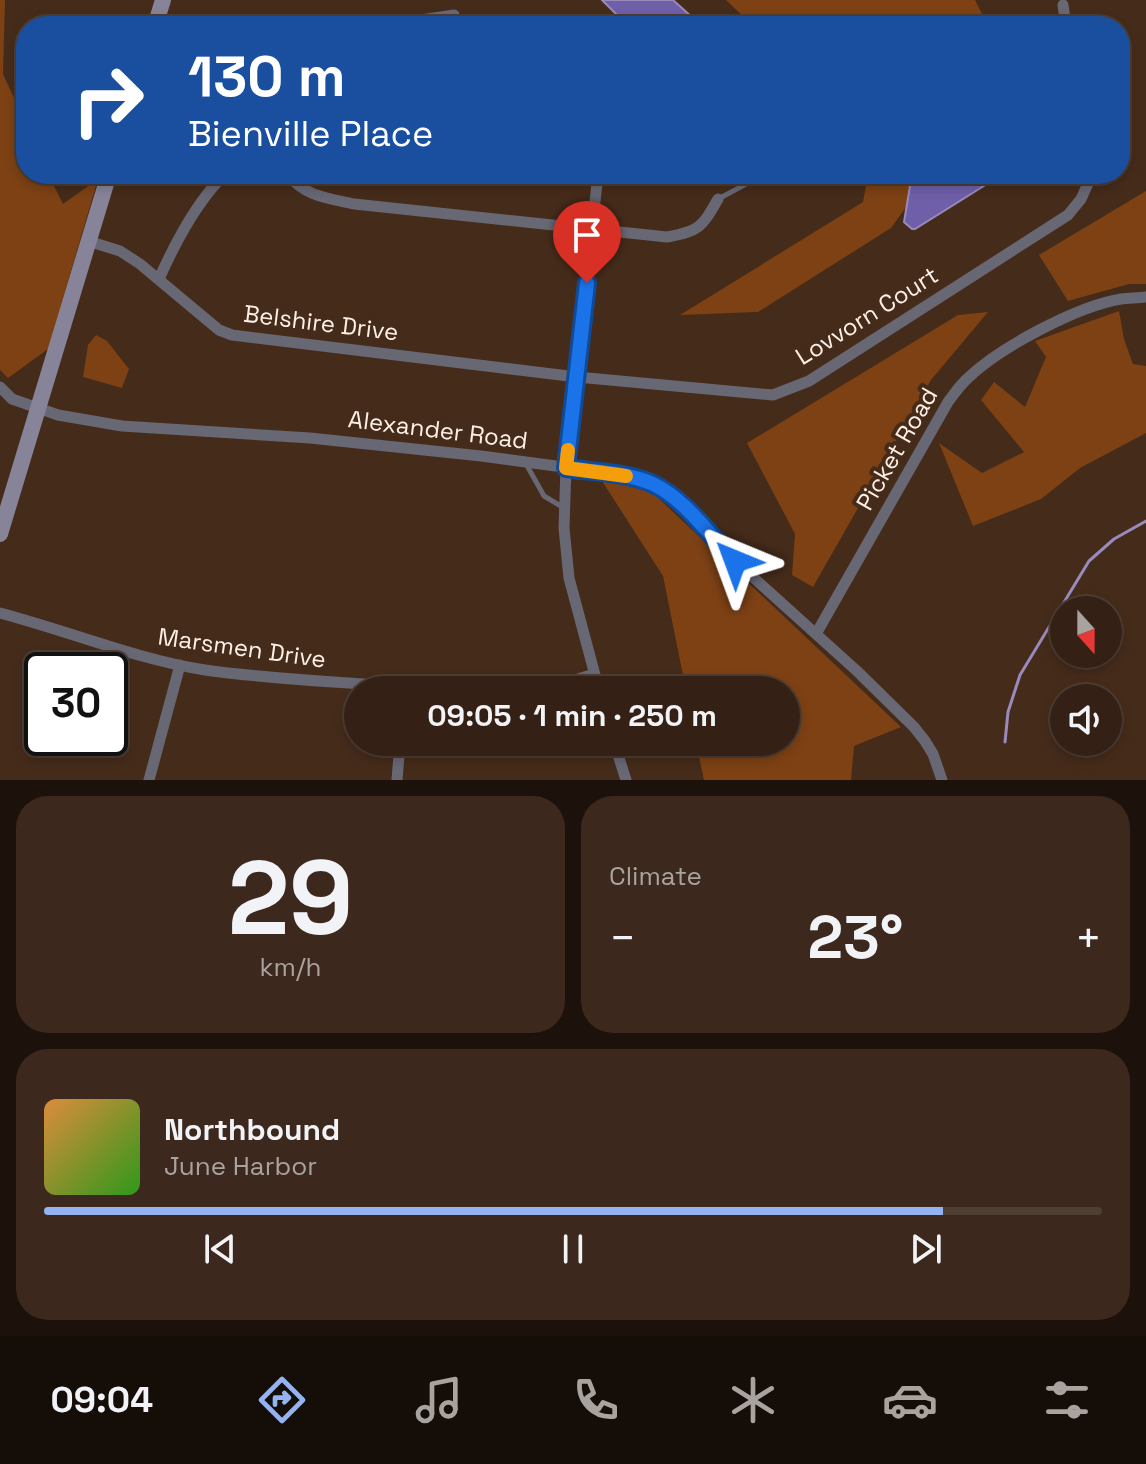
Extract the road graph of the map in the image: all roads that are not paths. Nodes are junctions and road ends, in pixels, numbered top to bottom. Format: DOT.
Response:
graph roads {
  1 [pos="1063,5"];
  2 [pos="454,15"];
  3 [pos="447,16"];
  4 [pos="1065,16"];
  5 [pos="106,184"];
  6 [pos="217,184"];
  7 [pos="296,184"];
  8 [pos="597,184"];
  9 [pos="746,184"];
  10 [pos="1088,184"];
  11 [pos="718,199"];
  12 [pos="592,229"];
  13 [pos="88,241"];
  14 [pos="159,279"];
  15 [pos="1146,297"];
  16 [pos="577,377"];
  17 [pos="0,387"];
  18 [pos="37,408"];
  19 [pos="525,462"];
  20 [pos="566,468"];
  21 [pos="565,508"];
  22 [pos="0,534"];
  23 [pos="0,613"];
  24 [pos="816,634"];
  25 [pos="180,665"];
  26 [pos="594,674"];
  27 [pos="588,676"];
  28 [pos="344,684"];
  29 [pos="399,756"];
  30 [pos="618,756"];
  31 [pos="149,780"];
  32 [pos="397,780"];
  33 [pos="626,780"];
  34 [pos="942,780"];
  1 -- 4 [label="street"];
  2 -- 3 [label="street"];
  5 -- 13 [label="main road"];
  6 -- 14 [label="street"];
  7 -- 12 [label="street"];
  8 -- 12 [label="street"];
  9 -- 11 [label="lane"];
  10 -- 16 [label="street, Lovvorn Court"];
  11 -- 12 [label="street"];
  12 -- 16 [label="street"];
  13 -- 14 [label="street, Belshire Drive"];
  13 -- 18 [label="main road"];
  14 -- 16 [label="street, Belshire Drive"];
  15 -- 24 [label="street, Picket Road"];
  16 -- 20 [label="street"];
  17 -- 18 [label="street, Alexander Road"];
  18 -- 19 [label="street, Alexander Road"];
  18 -- 22 [label="main road"];
  19 -- 20 [label="street, Alexander Road"];
  19 -- 21 [label="lane"];
  20 -- 21 [label="street"];
  20 -- 24 [label="street, Alexander Road"];
  21 -- 26 [label="street"];
  23 -- 25 [label="street, Marsmen Drive"];
  24 -- 34 [label="street, Alexander Road"];
  25 -- 28 [label="street, Marsmen Drive"];
  25 -- 31 [label="street"];
  26 -- 27 [label="street"];
  29 -- 32 [label="street"];
  30 -- 33 [label="street"];
}
